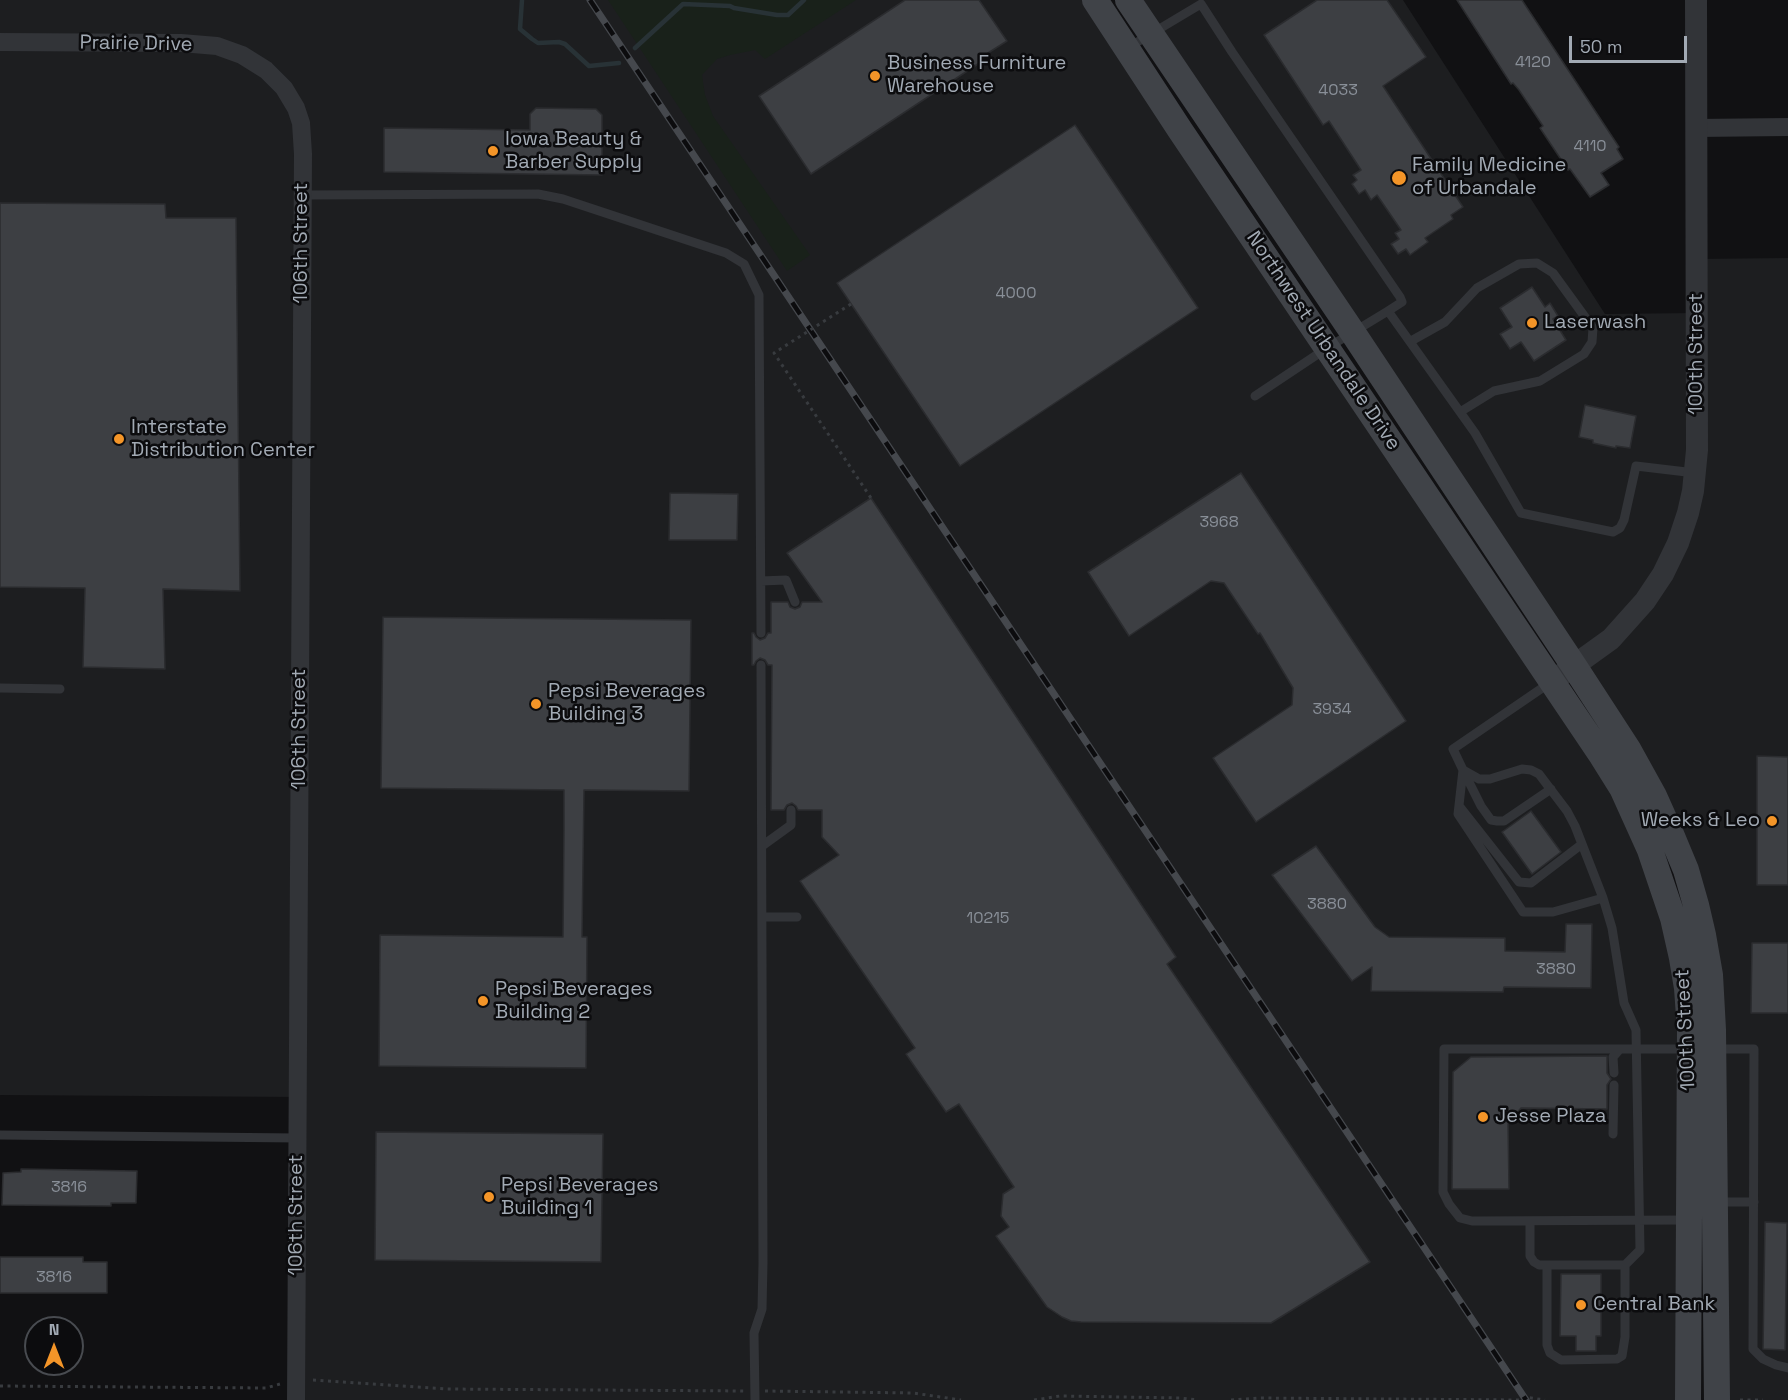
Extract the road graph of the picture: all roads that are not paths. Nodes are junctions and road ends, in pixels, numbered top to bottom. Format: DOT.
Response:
graph roads {
  1 [pos="1095,0"];
  2 [pos="1128,0"];
  3 [pos="1696,0"];
  4 [pos="1151,34"];
  5 [pos="0,42"];
  6 [pos="1127,48"];
  7 [pos="266,70"];
  8 [pos="1788,127"];
  9 [pos="1696,128"];
  10 [pos="303,195"];
  11 [pos="1388,311"];
  12 [pos="1353,333"];
  13 [pos="1411,341"];
  14 [pos="1327,348"];
  15 [pos="1255,396"];
  16 [pos="1460,412"];
  17 [pos="1695,473"];
  18 [pos="761,581"];
  19 [pos="795,602"];
  20 [pos="761,633"];
  21 [pos="761,665"];
  22 [pos="1574,666"];
  23 [pos="1552,681"];
  24 [pos="0,688"];
  25 [pos="60,689"];
  26 [pos="1463,770"];
  27 [pos="1551,789"];
  28 [pos="1459,805"];
  29 [pos="791,810"];
  30 [pos="1582,844"];
  31 [pos="762,846"];
  32 [pos="1603,898"];
  33 [pos="797,916"];
  34 [pos="762,917"];
  35 [pos="1620,1049"];
  36 [pos="1636,1049"];
  37 [pos="1701,1049"];
  38 [pos="1614,1073"];
  39 [pos="1614,1085"];
  40 [pos="1613,1134"];
  41 [pos="0,1135"];
  42 [pos="298,1138"];
  43 [pos="1714,1202"];
  44 [pos="1754,1202"];
  45 [pos="1640,1220"];
  46 [pos="1689,1220"];
  47 [pos="1530,1221"];
  48 [pos="1547,1265"];
  49 [pos="1625,1265"];
  50 [pos="1788,1368"];
  51 [pos="754,1395"];
  52 [pos="297,1400"];
  53 [pos="1688,1400"];
  54 [pos="1717,1400"];
  1 -- 6 [label="main road, Northwest Urbandale Drive"];
  2 -- 4 [label="main road, Northwest Urbandale Drive"];
  3 -- 9 [label="street, 100th Street"];
  4 -- 6 [label="lane"];
  4 -- 11 [label="lane"];
  4 -- 12 [label="main road, Northwest Urbandale Drive"];
  5 -- 7 [label="street, Prairie Drive"];
  6 -- 14 [label="main road, Northwest Urbandale Drive"];
  7 -- 10 [label="street, 106th Street"];
  8 -- 9 [label="street"];
  9 -- 17 [label="street, 100th Street"];
  10 -- 18 [label="lane"];
  10 -- 42 [label="street, 106th Street"];
  11 -- 12 [label="lane"];
  11 -- 13 [label="lane"];
  12 -- 14 [label="lane"];
  12 -- 22 [label="main road, Northwest Urbandale Drive"];
  13 -- 16 [label="lane"];
  13 -- 16 [label="lane"];
  14 -- 15 [label="lane"];
  14 -- 23 [label="main road, Northwest Urbandale Drive"];
  16 -- 17 [label="lane"];
  17 -- 22 [label="street, 100th Street"];
  18 -- 19 [label="lane"];
  18 -- 20 [label="lane"];
  21 -- 31 [label="lane"];
  22 -- 23 [label="street, 100th Street"];
  22 -- 37 [label="main road, 100th Street"];
  23 -- 26 [label="lane"];
  23 -- 37 [label="main road, 100th Street"];
  24 -- 25 [label="lane"];
  26 -- 27 [label="lane"];
  26 -- 27 [label="lane"];
  26 -- 28 [label="lane"];
  27 -- 30 [label="lane"];
  28 -- 30 [label="lane"];
  28 -- 32 [label="lane"];
  29 -- 31 [label="lane"];
  30 -- 32 [label="lane"];
  31 -- 34 [label="lane"];
  32 -- 36 [label="lane"];
  33 -- 34 [label="lane"];
  34 -- 51 [label="lane"];
  35 -- 36 [label="lane"];
  35 -- 38 [label="lane"];
  35 -- 47 [label="lane"];
  36 -- 37 [label="lane"];
  36 -- 45 [label="lane"];
  37 -- 43 [label="main road, 100th Street"];
  37 -- 44 [label="lane"];
  37 -- 46 [label="main road, 100th Street"];
  39 -- 40 [label="lane"];
  41 -- 42 [label="lane"];
  42 -- 52 [label="street, 106th Street"];
  43 -- 44 [label="lane"];
  43 -- 54 [label="main road, 100th Street"];
  44 -- 50 [label="lane"];
  45 -- 46 [label="lane"];
  45 -- 47 [label="lane"];
  45 -- 49 [label="lane"];
  46 -- 53 [label="main road, 100th Street"];
  47 -- 48 [label="lane"];
  48 -- 49 [label="lane"];
  48 -- 49 [label="lane"];
}
